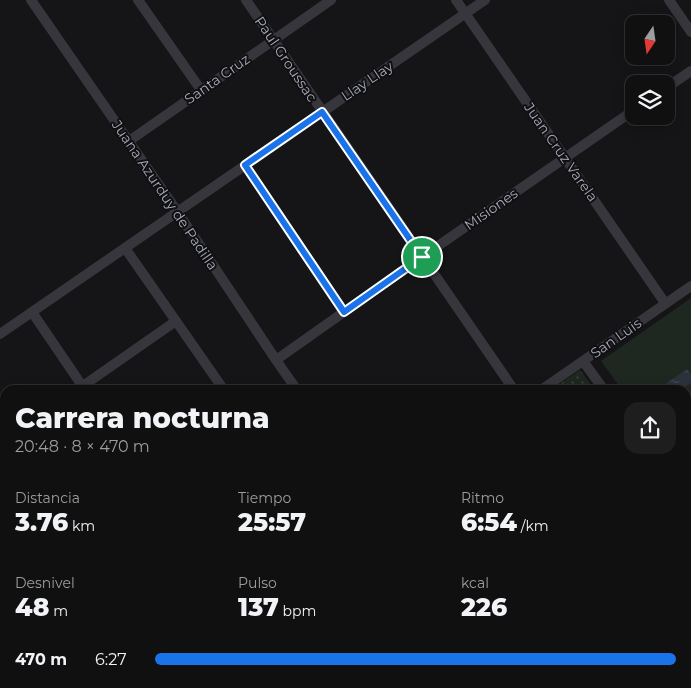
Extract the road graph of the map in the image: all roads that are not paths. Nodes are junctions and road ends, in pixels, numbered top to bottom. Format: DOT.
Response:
graph roads {
  1 [pos="31,0"];
  2 [pos="138,0"];
  3 [pos="246,0"];
  4 [pos="331,0"];
  5 [pos="456,0"];
  6 [pos="485,0"];
  7 [pos="669,0"];
  8 [pos="466,14"];
  9 [pos="691,32"];
  10 [pos="273,40"];
  11 [pos="691,71"];
  12 [pos="675,82"];
  13 [pos="201,90"];
  14 [pos="322,112"];
  15 [pos="625,116"];
  16 [pos="129,140"];
  17 [pos="564,158"];
  18 [pos="245,165"];
  19 [pos="177,211"];
  20 [pos="125,248"];
  21 [pos="422,257"];
  22 [pos="691,286"];
  23 [pos="666,303"];
  24 [pos="32,312"];
  25 [pos="344,312"];
  26 [pos="176,321"];
  27 [pos="0,334"];
  28 [pos="276,360"];
  29 [pos="583,360"];
  30 [pos="79,385"];
  31 [pos="88,385"];
  32 [pos="221,385"];
  33 [pos="294,385"];
  34 [pos="511,385"];
  35 [pos="548,385"];
  36 [pos="600,385"];
  1 -- 16 [label="street, Juana Azurduy de Padilla"];
  2 -- 13 [label="street"];
  3 -- 10 [label="street, Paul Groussac"];
  4 -- 10 [label="street, Santa Cruz"];
  5 -- 8 [label="street, Juan Cruz Varela"];
  6 -- 8 [label="street, Llay Llay"];
  7 -- 9 [label="street"];
  8 -- 14 [label="street, Llay Llay"];
  8 -- 17 [label="street, Juan Cruz Varela"];
  10 -- 13 [label="street, Santa Cruz"];
  10 -- 14 [label="street, Paul Groussac"];
  11 -- 12 [label="street"];
  13 -- 16 [label="street, Santa Cruz"];
  14 -- 18 [label="street, Llay Llay"];
  14 -- 21 [label="street, Paul Groussac"];
  15 -- 17 [label="street, Misiones"];
  16 -- 19 [label="street, Juana Azurduy de Padilla"];
  17 -- 21 [label="street, Misiones"];
  17 -- 23 [label="street, Juan Cruz Varela"];
  18 -- 19 [label="street, Llay Llay"];
  18 -- 25 [label="street"];
  19 -- 20 [label="street, Llay Llay"];
  19 -- 28 [label="street, Juana Azurduy de Padilla"];
  20 -- 24 [label="street, Llay Llay"];
  20 -- 26 [label="street"];
  21 -- 25 [label="street, Misiones"];
  21 -- 34 [label="street, Paul Groussac"];
  22 -- 23 [label="street, San Luis"];
  23 -- 29 [label="street, San Luis"];
  24 -- 27 [label="street, Llay Llay"];
  24 -- 30 [label="street"];
  25 -- 28 [label="street, Misiones"];
  26 -- 31 [label="street"];
  26 -- 32 [label="street"];
  28 -- 33 [label="street, Juana Azurduy de Padilla"];
  29 -- 35 [label="street, San Luis"];
  29 -- 36 [label="street"];
}
